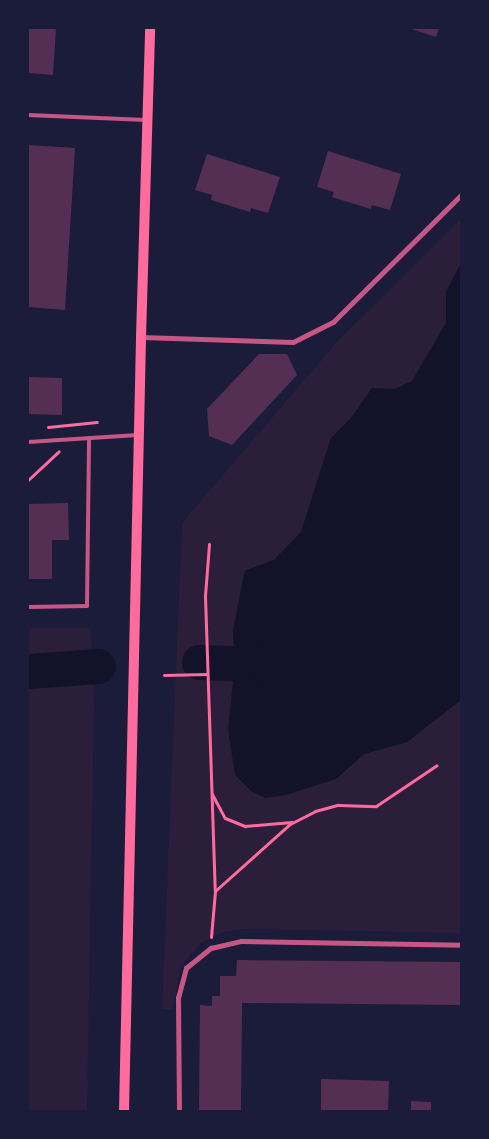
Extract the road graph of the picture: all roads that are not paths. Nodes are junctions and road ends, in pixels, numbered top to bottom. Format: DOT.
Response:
graph roads {
  1 [pos="150,28"];
  2 [pos="28,115"];
  3 [pos="148,120"];
  4 [pos="462,194"];
  5 [pos="141,336"];
  6 [pos="140,435"];
  7 [pos="89,438"];
  8 [pos="28,442"];
  9 [pos="28,607"];
  10 [pos="462,945"];
  11 [pos="124,1112"];
  12 [pos="179,1112"];
  1 -- 3 [label="main road"];
  2 -- 3 [label="lane"];
  3 -- 5 [label="main road"];
  4 -- 5 [label="street"];
  5 -- 6 [label="main road"];
  6 -- 7 [label="lane"];
  6 -- 11 [label="main road"];
  7 -- 8 [label="lane"];
  7 -- 9 [label="lane"];
  10 -- 12 [label="street"];
}
